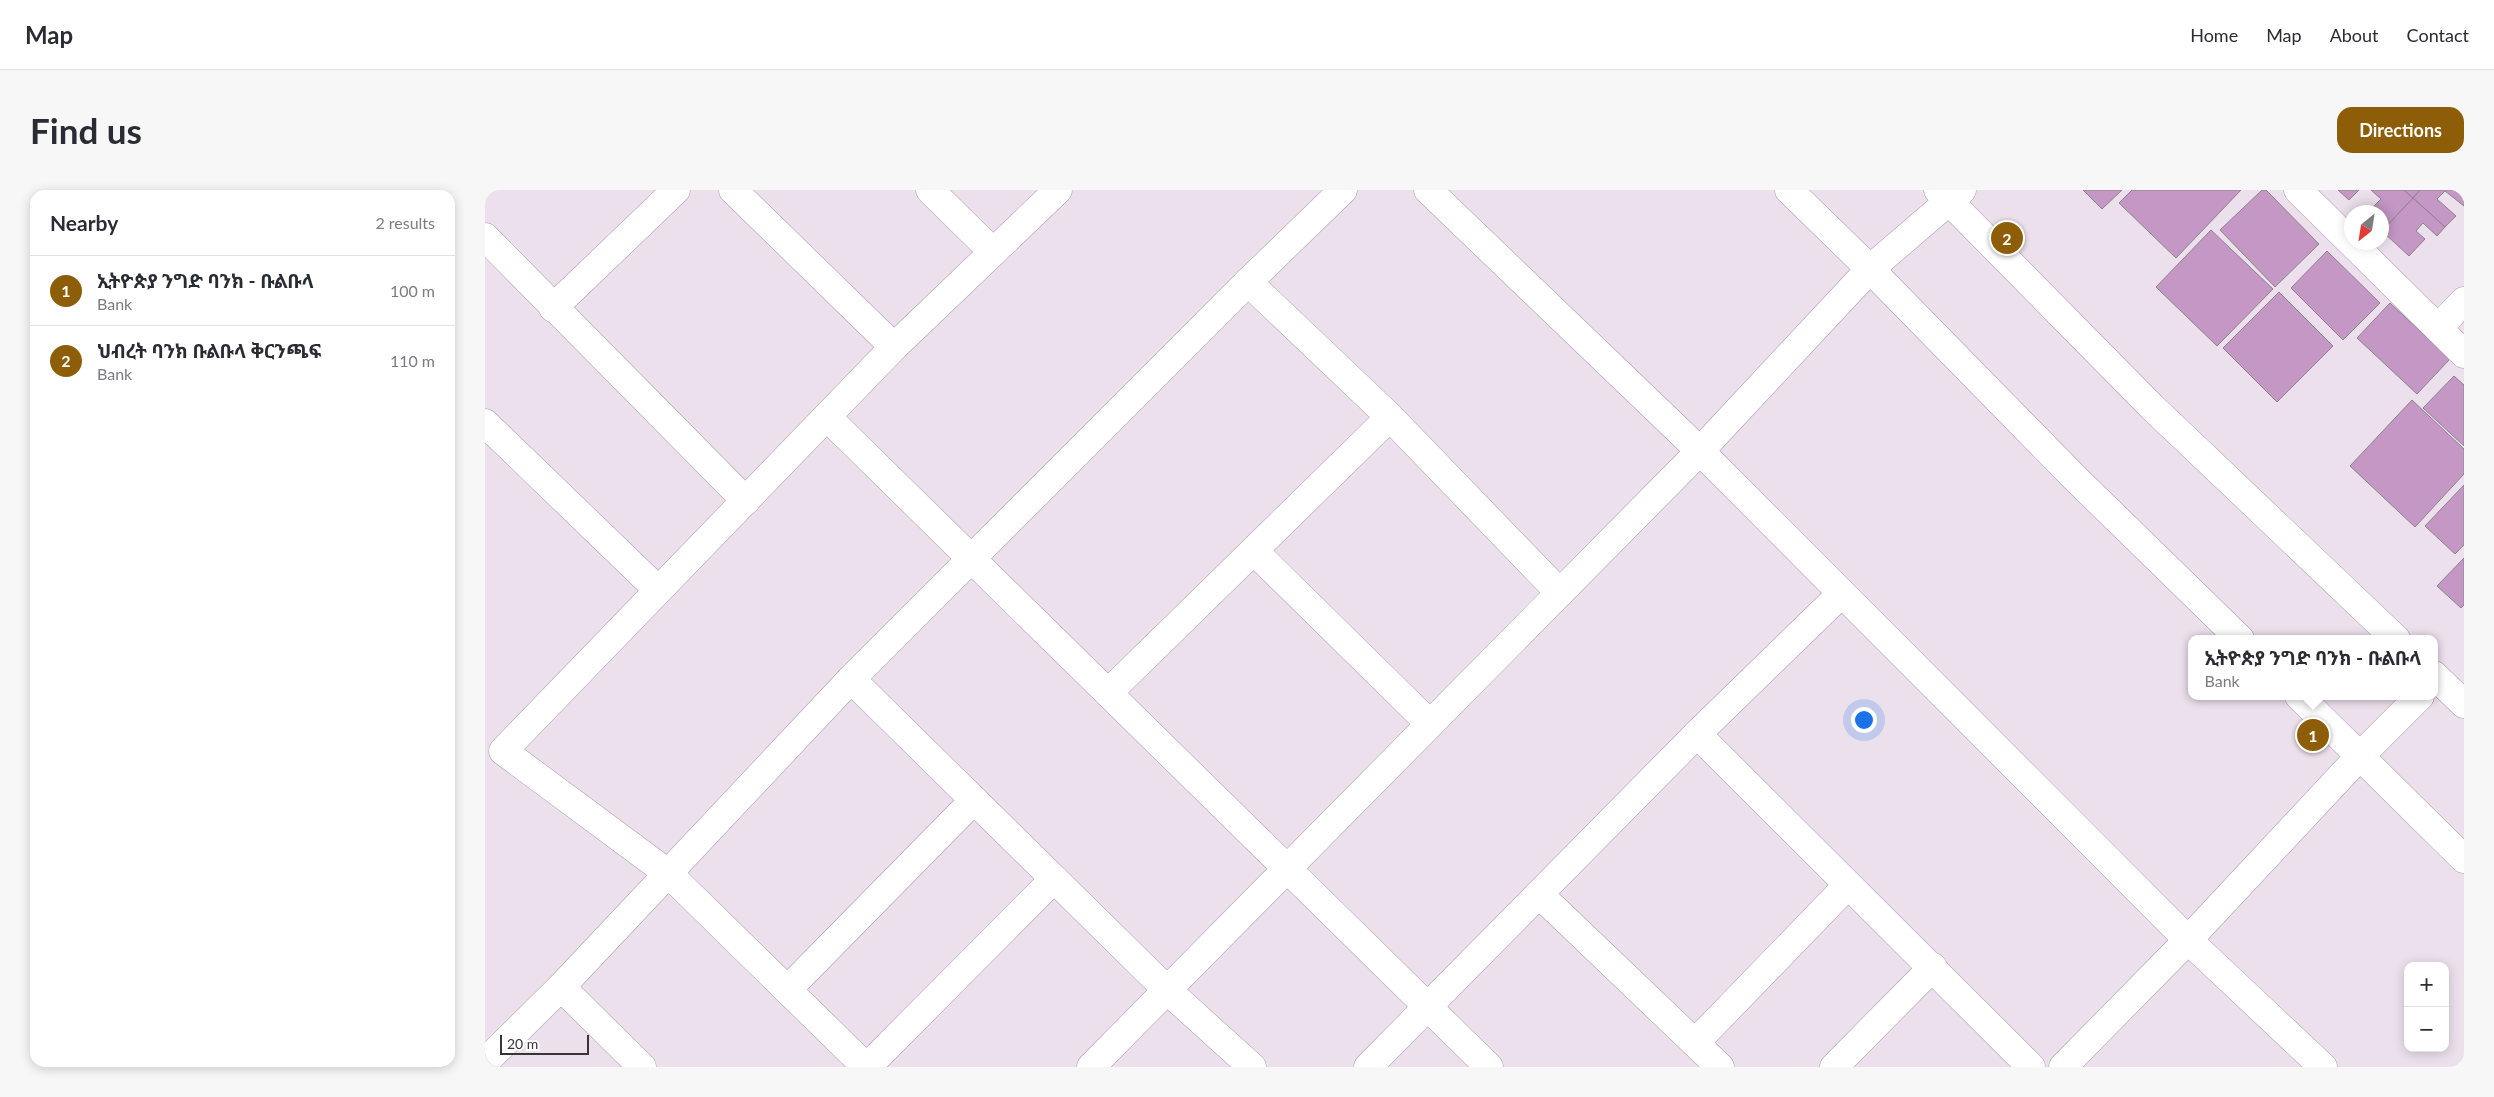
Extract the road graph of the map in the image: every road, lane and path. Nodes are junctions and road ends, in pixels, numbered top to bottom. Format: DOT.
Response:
graph roads {
  1 [pos="676,190"];
  2 [pos="733,190"];
  3 [pos="930,190"];
  4 [pos="1058,190"];
  5 [pos="1343,190"];
  6 [pos="1428,190"];
  7 [pos="1789,190"];
  8 [pos="2298,190"];
  9 [pos="1949,193"];
  10 [pos="485,237"];
  11 [pos="993,252"];
  12 [pos="1870,269"];
  13 [pos="1248,282"];
  14 [pos="2464,301"];
  15 [pos="553,308"];
  16 [pos="2438,328"];
  17 [pos="895,347"];
  18 [pos="2464,354"];
  19 [pos="1390,417"];
  20 [pos="828,418"];
  21 [pos="490,439"];
  22 [pos="1700,451"];
  23 [pos="746,501"];
  24 [pos="1255,552"];
  25 [pos="972,559"];
  26 [pos="657,590"];
  27 [pos="1560,593"];
  28 [pos="1841,594"];
  29 [pos="2236,635"];
  30 [pos="2392,635"];
  31 [pos="851,679"];
  32 [pos="2438,687"];
  33 [pos="1108,693"];
  34 [pos="2303,700"];
  35 [pos="2415,700"];
  36 [pos="2464,704"];
  37 [pos="1429,724"];
  38 [pos="1697,734"];
  39 [pos="2360,756"];
  40 [pos="494,759"];
  41 [pos="974,800"];
  42 [pos="2464,859"];
  43 [pos="1287,869"];
  44 [pos="669,874"];
  45 [pos="1054,879"];
  46 [pos="1848,885"];
  47 [pos="1539,894"];
  48 [pos="2188,940"];
  49 [pos="1933,967"];
  50 [pos="561,987"];
  51 [pos="787,990"];
  52 [pos="1167,990"];
  53 [pos="1427,1007"];
  54 [pos="1695,1043"];
  55 [pos="485,1062"];
  56 [pos="2069,1065"];
  57 [pos="642,1067"];
  58 [pos="867,1067"];
  59 [pos="1091,1067"];
  60 [pos="1252,1067"];
  61 [pos="1368,1067"];
  62 [pos="1489,1067"];
  63 [pos="1721,1067"];
  64 [pos="1834,1067"];
  65 [pos="2031,1067"];
  66 [pos="2323,1067"];
  1 -- 15 [label="street"];
  2 -- 17 [label="street"];
  3 -- 11 [label="street"];
  4 -- 11 [label="street"];
  5 -- 13 [label="street"];
  6 -- 22 [label="street"];
  7 -- 12 [label="street"];
  8 -- 16 [label="street"];
  9 -- 12 [label="street"];
  9 -- 30 [label="street"];
  10 -- 15 [label="street"];
  11 -- 17 [label="street"];
  12 -- 22 [label="street"];
  12 -- 29 [label="street"];
  13 -- 19 [label="street"];
  13 -- 25 [label="street"];
  14 -- 16 [label="street"];
  15 -- 23 [label="street"];
  16 -- 18 [label="street"];
  17 -- 20 [label="street"];
  19 -- 24 [label="street"];
  19 -- 27 [label="street"];
  20 -- 23 [label="street"];
  20 -- 25 [label="street"];
  21 -- 26 [label="street"];
  22 -- 27 [label="street"];
  22 -- 28 [label="street"];
  23 -- 26 [label="street"];
  24 -- 33 [label="street"];
  24 -- 37 [label="street"];
  25 -- 31 [label="street"];
  25 -- 33 [label="street"];
  26 -- 40 [label="street"];
  27 -- 37 [label="street"];
  28 -- 38 [label="street"];
  28 -- 48 [label="street"];
  31 -- 41 [label="street"];
  31 -- 44 [label="street"];
  32 -- 36 [label="street"];
  33 -- 43 [label="street"];
  34 -- 39 [label="street"];
  35 -- 39 [label="street"];
  37 -- 43 [label="street"];
  38 -- 46 [label="street"];
  38 -- 47 [label="street"];
  39 -- 42 [label="street"];
  39 -- 48 [label="street"];
  40 -- 44 [label="street"];
  41 -- 45 [label="street"];
  41 -- 51 [label="street"];
  43 -- 52 [label="street"];
  43 -- 53 [label="street"];
  44 -- 50 [label="street"];
  44 -- 51 [label="street"];
  45 -- 52 [label="street"];
  45 -- 58 [label="street"];
  46 -- 49 [label="street"];
  46 -- 54 [label="street"];
  47 -- 53 [label="street"];
  47 -- 54 [label="street"];
  48 -- 56 [label="street"];
  48 -- 66 [label="street"];
  49 -- 64 [label="street"];
  49 -- 65 [label="street"];
  50 -- 55 [label="street"];
  50 -- 57 [label="street"];
  51 -- 58 [label="street"];
  52 -- 59 [label="street"];
  52 -- 60 [label="street"];
  53 -- 61 [label="street"];
  53 -- 62 [label="street"];
  54 -- 63 [label="street"];
}
